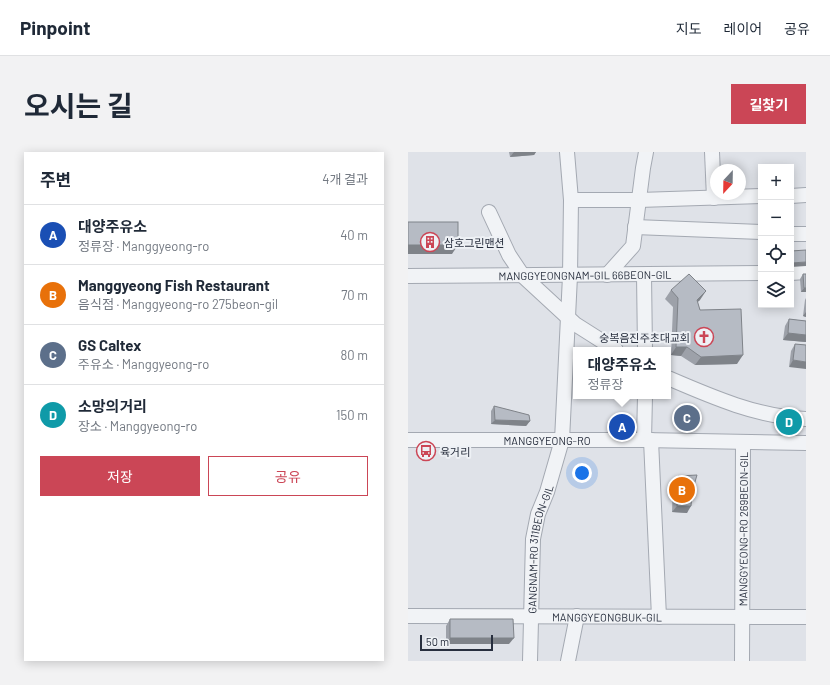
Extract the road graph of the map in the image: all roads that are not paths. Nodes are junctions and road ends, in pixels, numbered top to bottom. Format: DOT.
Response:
graph roads {
  1 [pos="567,152"];
  2 [pos="646,152"];
  3 [pos="712,152"];
  4 [pos="713,164"];
  5 [pos="806,195"];
  6 [pos="758,196"];
  7 [pos="794,196"];
  8 [pos="746,197"];
  9 [pos="710,198"];
  10 [pos="571,200"];
  11 [pos="639,200"];
  12 [pos="489,212"];
  13 [pos="635,227"];
  14 [pos="758,232"];
  15 [pos="794,234"];
  16 [pos="806,234"];
  17 [pos="806,272"];
  18 [pos="758,273"];
  19 [pos="794,273"];
  20 [pos="606,275"];
  21 [pos="644,275"];
  22 [pos="408,276"];
  23 [pos="522,276"];
  24 [pos="570,276"];
  25 [pos="569,318"];
  26 [pos="612,347"];
  27 [pos="645,347"];
  28 [pos="671,379"];
  29 [pos="645,399"];
  30 [pos="806,419"];
  31 [pos="408,440"];
  32 [pos="562,440"];
  33 [pos="648,440"];
  34 [pos="743,442"];
  35 [pos="806,442"];
  36 [pos="408,616"];
  37 [pos="531,616"];
  38 [pos="577,616"];
  39 [pos="659,617"];
  40 [pos="742,617"];
  41 [pos="806,617"];
  42 [pos="530,661"];
  43 [pos="568,661"];
  44 [pos="742,661"];
  1 -- 10 [label="street, GANGNAM-RO 311BEON-GIL"];
  2 -- 11 [label="street"];
  3 -- 4 [label="street"];
  5 -- 7 [label="street"];
  6 -- 8 [label="street"];
  9 -- 11 [label="street"];
  10 -- 11 [label="street"];
  10 -- 24 [label="street, GANGNAM-RO 311BEON-GIL"];
  11 -- 13 [label="street"];
  12 -- 23 [label="street"];
  13 -- 14 [label="street"];
  13 -- 20 [label="street"];
  15 -- 16 [label="street"];
  17 -- 19 [label="street"];
  18 -- 21 [label="street, MANGGYEONGNAM-GIL 66BEON-GIL"];
  20 -- 21 [label="street, MANGGYEONGNAM-GIL 66BEON-GIL"];
  20 -- 24 [label="street, MANGGYEONGNAM-GIL 66BEON-GIL"];
  21 -- 27 [label="street"];
  22 -- 23 [label="street, MANGGYEONGNAM-GIL 66BEON-GIL"];
  23 -- 24 [label="street, MANGGYEONGNAM-GIL 66BEON-GIL"];
  23 -- 25 [label="street"];
  24 -- 25 [label="street, GANGNAM-RO 311BEON-GIL"];
  25 -- 26 [label="street"];
  25 -- 32 [label="street, GANGNAM-RO 311BEON-GIL"];
  28 -- 30 [label="street"];
  29 -- 33 [label="street"];
  31 -- 32 [label="street, MANGGYEONG-RO"];
  32 -- 33 [label="street, MANGGYEONG-RO"];
  32 -- 37 [label="street, GANGNAM-RO 311BEON-GIL"];
  33 -- 34 [label="street, MANGGYEONG-RO"];
  33 -- 39 [label="street"];
  34 -- 35 [label="street, MANGGYEONG-RO"];
  34 -- 40 [label="street, MANGGYEONG-RO 269BEON-GIL"];
  36 -- 37 [label="street, MANGGYEONGBUK-GIL"];
  37 -- 38 [label="street, MANGGYEONGBUK-GIL"];
  37 -- 42 [label="street, GANGNAM-RO 311BEON-GIL"];
  38 -- 39 [label="street, MANGGYEONGBUK-GIL"];
  38 -- 43 [label="street"];
  39 -- 40 [label="street, MANGGYEONGBUK-GIL"];
  40 -- 41 [label="street, MANGGYEONGBUK-GIL"];
  40 -- 44 [label="street, MANGGYEONG-RO 269BEON-GIL"];
}
